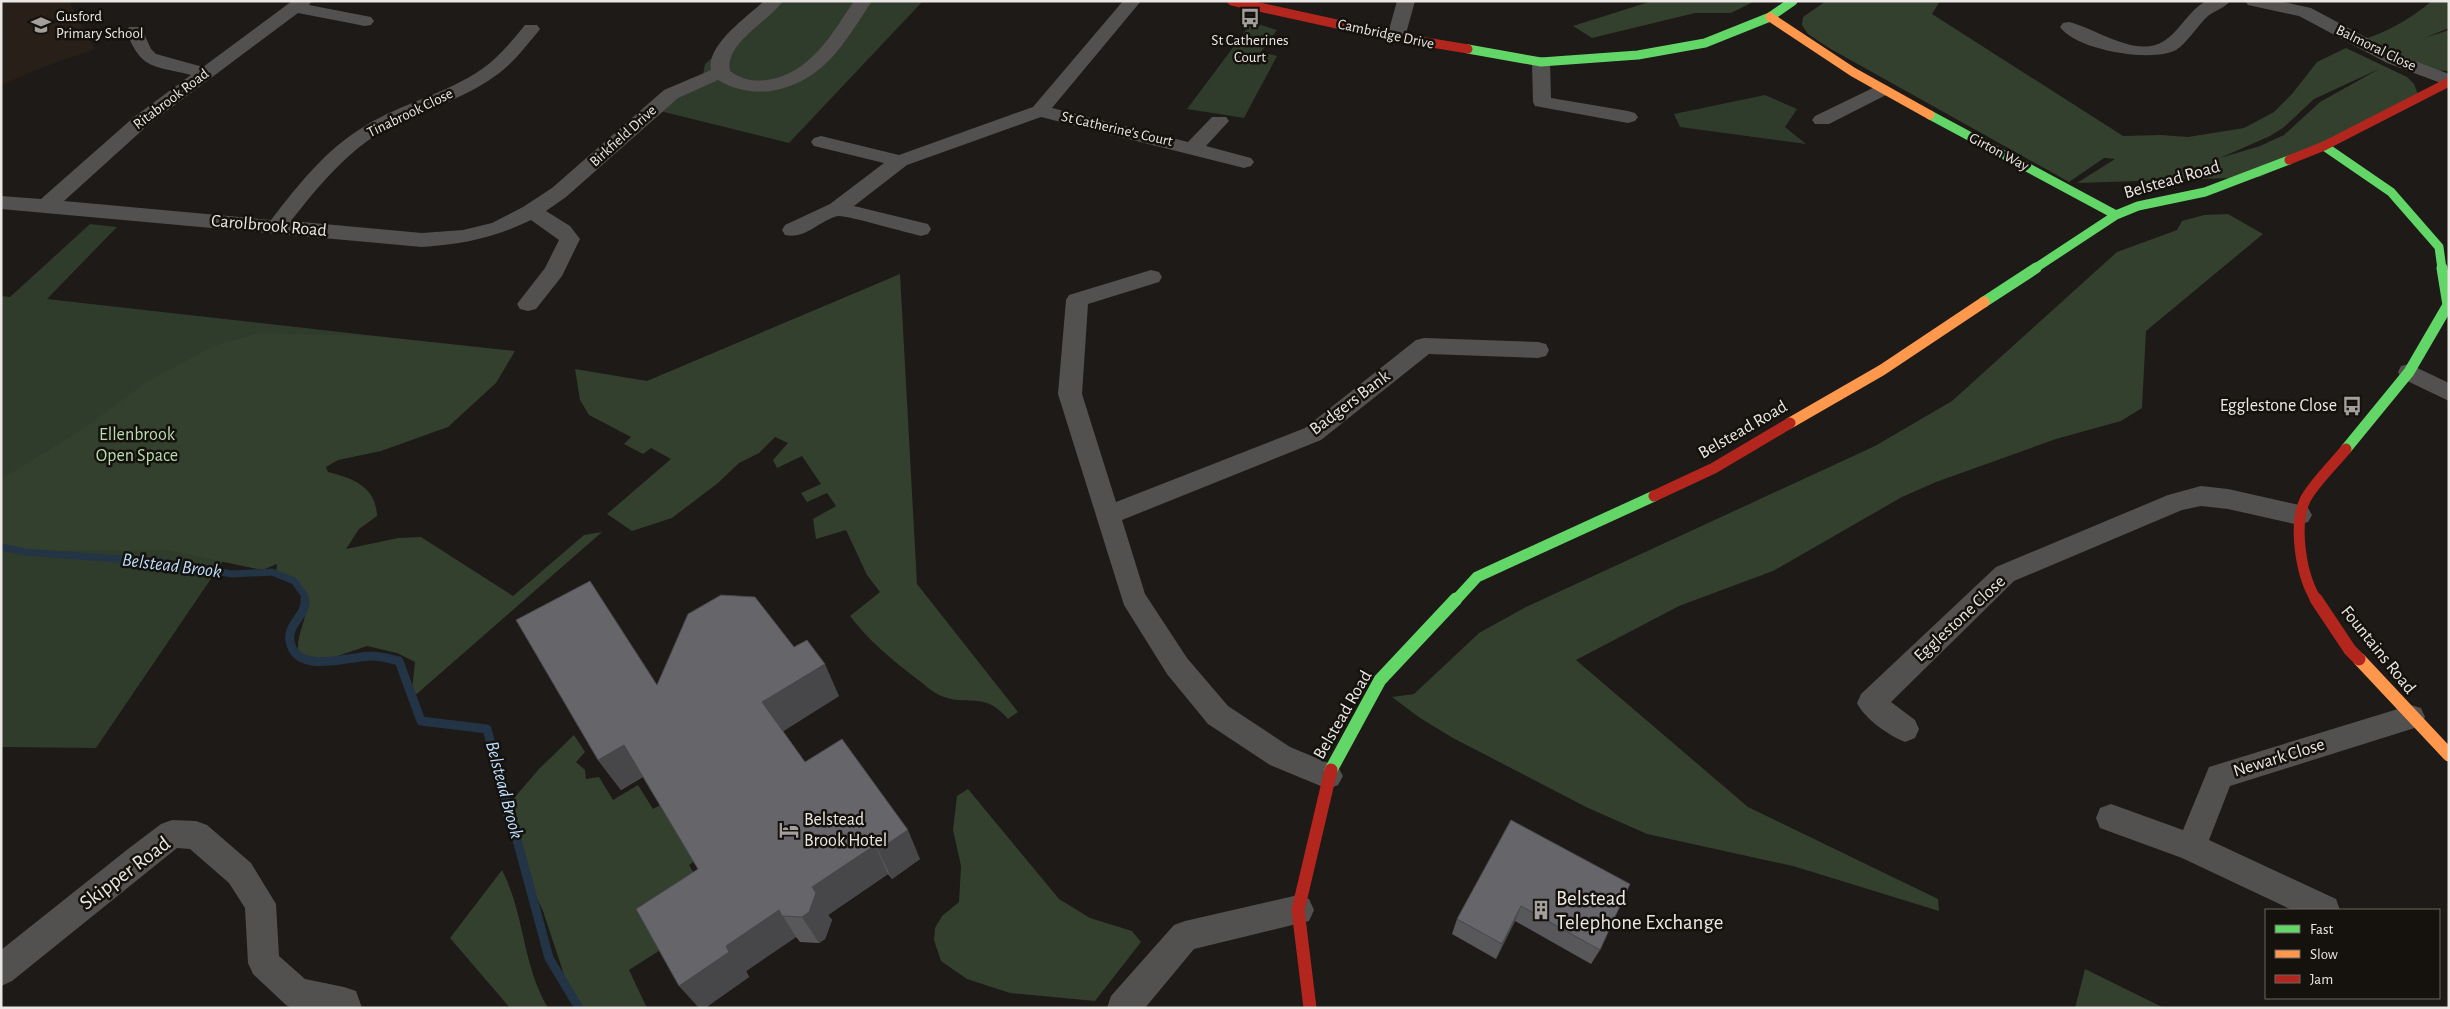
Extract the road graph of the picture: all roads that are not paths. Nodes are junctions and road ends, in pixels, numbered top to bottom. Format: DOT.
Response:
graph roads {
  1 [pos="774,1"];
  2 [pos="863,1"];
  3 [pos="1132,1"];
  4 [pos="1232,1"];
  5 [pos="1406,1"];
  6 [pos="1793,1"];
  7 [pos="2221,1"];
  8 [pos="2254,1"];
  9 [pos="299,4"];
  10 [pos="2308,6"];
  11 [pos="359,16"];
  12 [pos="1770,17"];
  13 [pos="2069,27"];
  14 [pos="531,29"];
  15 [pos="141,35"];
  16 [pos="1396,38"];
  17 [pos="1541,62"];
  18 [pos="205,73"];
  19 [pos="721,73"];
  20 [pos="2449,81"];
  21 [pos="1881,90"];
  22 [pos="1040,110"];
  23 [pos="1628,117"];
  24 [pos="1822,120"];
  25 [pos="1219,121"];
  26 [pos="821,142"];
  27 [pos="2324,146"];
  28 [pos="1194,147"];
  29 [pos="900,161"];
  30 [pos="1244,162"];
  31 [pos="1,202"];
  32 [pos="46,206"];
  33 [pos="837,209"];
  34 [pos="533,212"];
  35 [pos="2116,215"];
  36 [pos="276,227"];
  37 [pos="922,229"];
  38 [pos="792,230"];
  39 [pos="2444,248"];
  40 [pos="1151,277"];
  41 [pos="528,304"];
  42 [pos="1538,350"];
  43 [pos="2409,372"];
  44 [pos="2449,393"];
  45 [pos="1109,515"];
  46 [pos="2299,515"];
  47 [pos="2411,717"];
  48 [pos="1905,730"];
  49 [pos="2449,755"];
  50 [pos="1328,776"];
  51 [pos="2111,818"];
  52 [pos="2191,847"];
  53 [pos="2323,909"];
  54 [pos="1298,910"];
  55 [pos="1,970"];
  56 [pos="346,1008"];
  57 [pos="1123,1008"];
  58 [pos="1310,1008"];
  1 -- 19 [label="street"];
  2 -- 19 [label="street"];
  3 -- 22 [label="street, St Catherine's Court"];
  4 -- 16 [label="street, Cambridge Drive"];
  5 -- 16 [label="street"];
  6 -- 12 [label="street, Cambridge Drive"];
  7 -- 13 [label="street"];
  8 -- 10 [label="street, Balmoral Close"];
  9 -- 11 [label="street"];
  9 -- 18 [label="street, Ritabrook Road"];
  10 -- 20 [label="street, Balmoral Close"];
  12 -- 17 [label="street, Cambridge Drive"];
  12 -- 21 [label="street, Girton Way"];
  14 -- 36 [label="street, Tinabrook Close"];
  15 -- 18 [label="street"];
  16 -- 17 [label="street, Cambridge Drive"];
  17 -- 23 [label="street"];
  18 -- 32 [label="street, Ritabrook Road"];
  19 -- 34 [label="street, Birkfield Drive"];
  20 -- 27 [label="street, Belstead Road"];
  21 -- 24 [label="street"];
  21 -- 35 [label="street, Girton Way"];
  22 -- 28 [label="street, St Catherine's Court"];
  22 -- 29 [label="street, St Catherine's Court"];
  25 -- 28 [label="street"];
  26 -- 29 [label="street"];
  27 -- 35 [label="street, Belstead Road"];
  27 -- 39 [label="street, Fountains Road"];
  28 -- 30 [label="street, St Catherine's Court"];
  29 -- 33 [label="street, St Catherine's Court"];
  31 -- 32 [label="street, Carolbrook Road"];
  32 -- 36 [label="street, Carolbrook Road"];
  33 -- 37 [label="street"];
  33 -- 38 [label="street, St Catherine's Court"];
  34 -- 36 [label="street, Carolbrook Road"];
  34 -- 41 [label="street"];
  35 -- 50 [label="street, Belstead Road"];
  39 -- 43 [label="street, Fountains Road"];
  40 -- 45 [label="street"];
  42 -- 45 [label="street, Badgers Bank"];
  43 -- 44 [label="street"];
  43 -- 46 [label="street, Fountains Road"];
  45 -- 50 [label="street"];
  46 -- 47 [label="street, Fountains Road"];
  46 -- 48 [label="street, Egglestone Close"];
  47 -- 49 [label="street, Fountains Road"];
  47 -- 52 [label="street, Newark Close"];
  50 -- 54 [label="street, Belstead Road"];
  51 -- 52 [label="street"];
  52 -- 53 [label="street"];
  54 -- 57 [label="street"];
  54 -- 58 [label="street, Belstead Road"];
  55 -- 56 [label="street, Skipper Road"];
}
